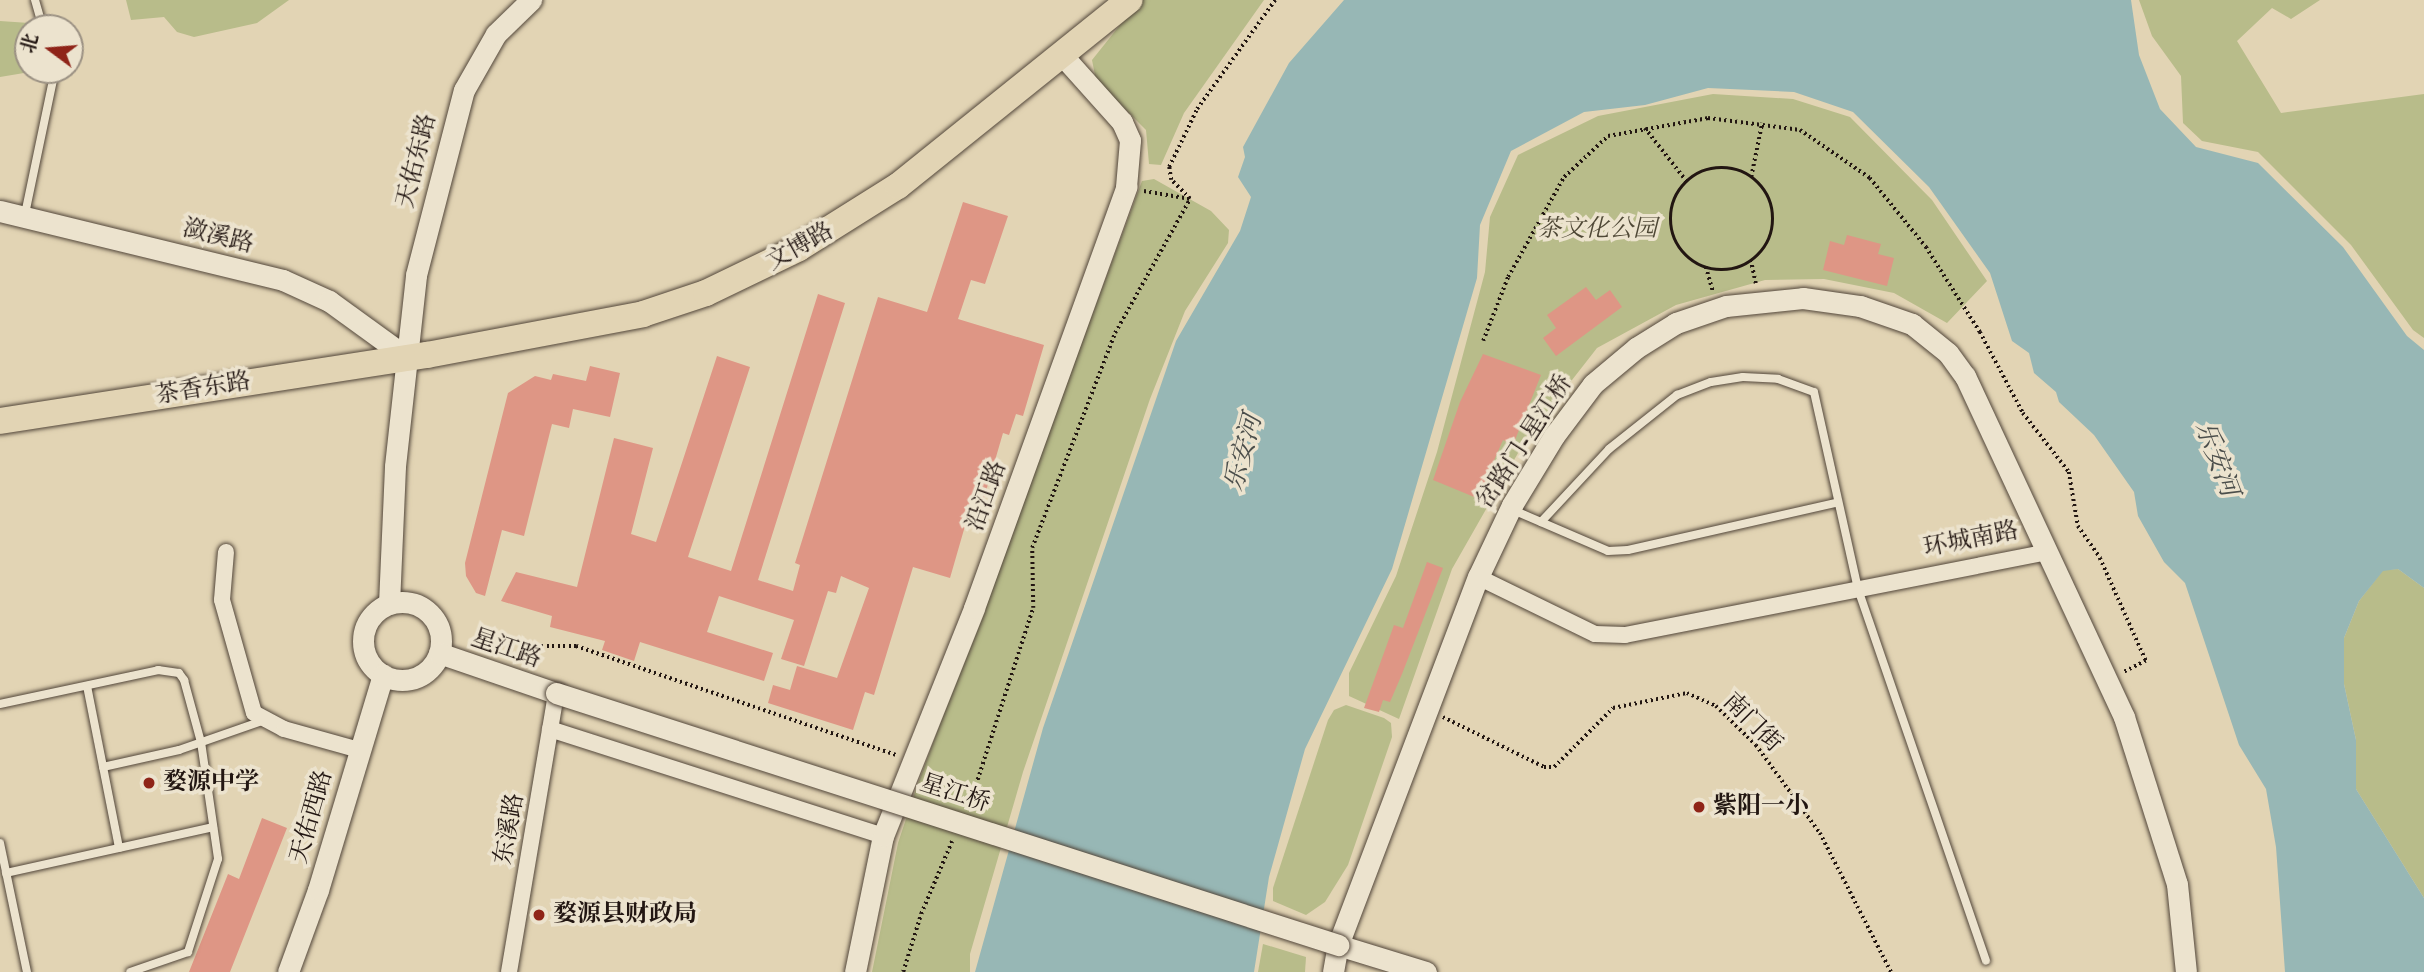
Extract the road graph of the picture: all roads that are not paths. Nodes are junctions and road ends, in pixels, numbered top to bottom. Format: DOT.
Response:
graph roads {
  1 [pos="531,0"];
  2 [pos="1129,0"];
  3 [pos="1063,56"];
  4 [pos="52,84"];
  5 [pos="0,211"];
  6 [pos="25,214"];
  7 [pos="405,356"];
  8 [pos="0,421"];
  9 [pos="1835,503"];
  10 [pos="1510,509"];
  11 [pos="1541,522"];
  12 [pos="226,552"];
  13 [pos="2048,552"];
  14 [pos="1478,577"];
  15 [pos="1858,589"];
  16 [pos="389,604"];
  17 [pos="439,653"];
  18 [pos="383,675"];
  19 [pos="87,686"];
  20 [pos="556,693"];
  21 [pos="0,704"];
  22 [pos="262,721"];
  23 [pos="550,729"];
  24 [pos="201,742"];
  25 [pos="359,750"];
  26 [pos="103,767"];
  27 [pos="214,827"];
  28 [pos="883,836"];
  29 [pos="0,843"];
  30 [pos="119,848"];
  31 [pos="6,873"];
  32 [pos="1338,945"];
  33 [pos="1986,961"];
  34 [pos="27,972"];
  35 [pos="130,972"];
  36 [pos="288,972"];
  37 [pos="509,972"];
  38 [pos="855,972"];
  39 [pos="1333,972"];
  40 [pos="1426,972"];
  41 [pos="2186,972"];
  1 -- 7 [label="street, 天佑东路"];
  2 -- 3 [label="main road, 文博路"];
  3 -- 7 [label="main road, 文博路"];
  3 -- 28 [label="street, 沿江路"];
  4 -- 6 [label="lane"];
  5 -- 6 [label="street, 潋溪路"];
  6 -- 7 [label="street, 潋溪路"];
  7 -- 8 [label="main road, 茶香东路"];
  7 -- 16 [label="street"];
  9 -- 11 [label="lane"];
  9 -- 11 [label="lane"];
  9 -- 15 [label="lane"];
  10 -- 11 [label="lane"];
  10 -- 13 [label="street, 岔路门-星江桥"];
  10 -- 14 [label="street, 岔路门-星江桥"];
  12 -- 22 [label="street"];
  13 -- 15 [label="street, 环城南路"];
  13 -- 41 [label="street, 环城南路"];
  14 -- 15 [label="street, 环城南路"];
  14 -- 32 [label="street, 岔路门-星江桥"];
  15 -- 33 [label="lane"];
  16 -- 17 [label="street"];
  16 -- 18 [label="street"];
  17 -- 18 [label="street"];
  17 -- 20 [label="street, 星江路"];
  18 -- 25 [label="street, 天佑西路"];
  19 -- 21 [label="lane"];
  19 -- 24 [label="lane"];
  19 -- 26 [label="lane"];
  20 -- 23 [label="street, 东溪路"];
  20 -- 32 [label="street, 星江桥, bridge"];
  22 -- 24 [label="lane"];
  22 -- 25 [label="street"];
  23 -- 28 [label="street"];
  23 -- 37 [label="street, 东溪路"];
  24 -- 26 [label="lane"];
  24 -- 27 [label="lane"];
  25 -- 36 [label="street, 天佑西路"];
  26 -- 30 [label="lane"];
  27 -- 30 [label="lane"];
  27 -- 35 [label="lane"];
  28 -- 38 [label="street, 沿江路"];
  29 -- 31 [label="lane"];
  30 -- 31 [label="lane"];
  31 -- 34 [label="lane"];
  32 -- 39 [label="street, 岔路门-星江桥"];
  32 -- 40 [label="street"];
}
